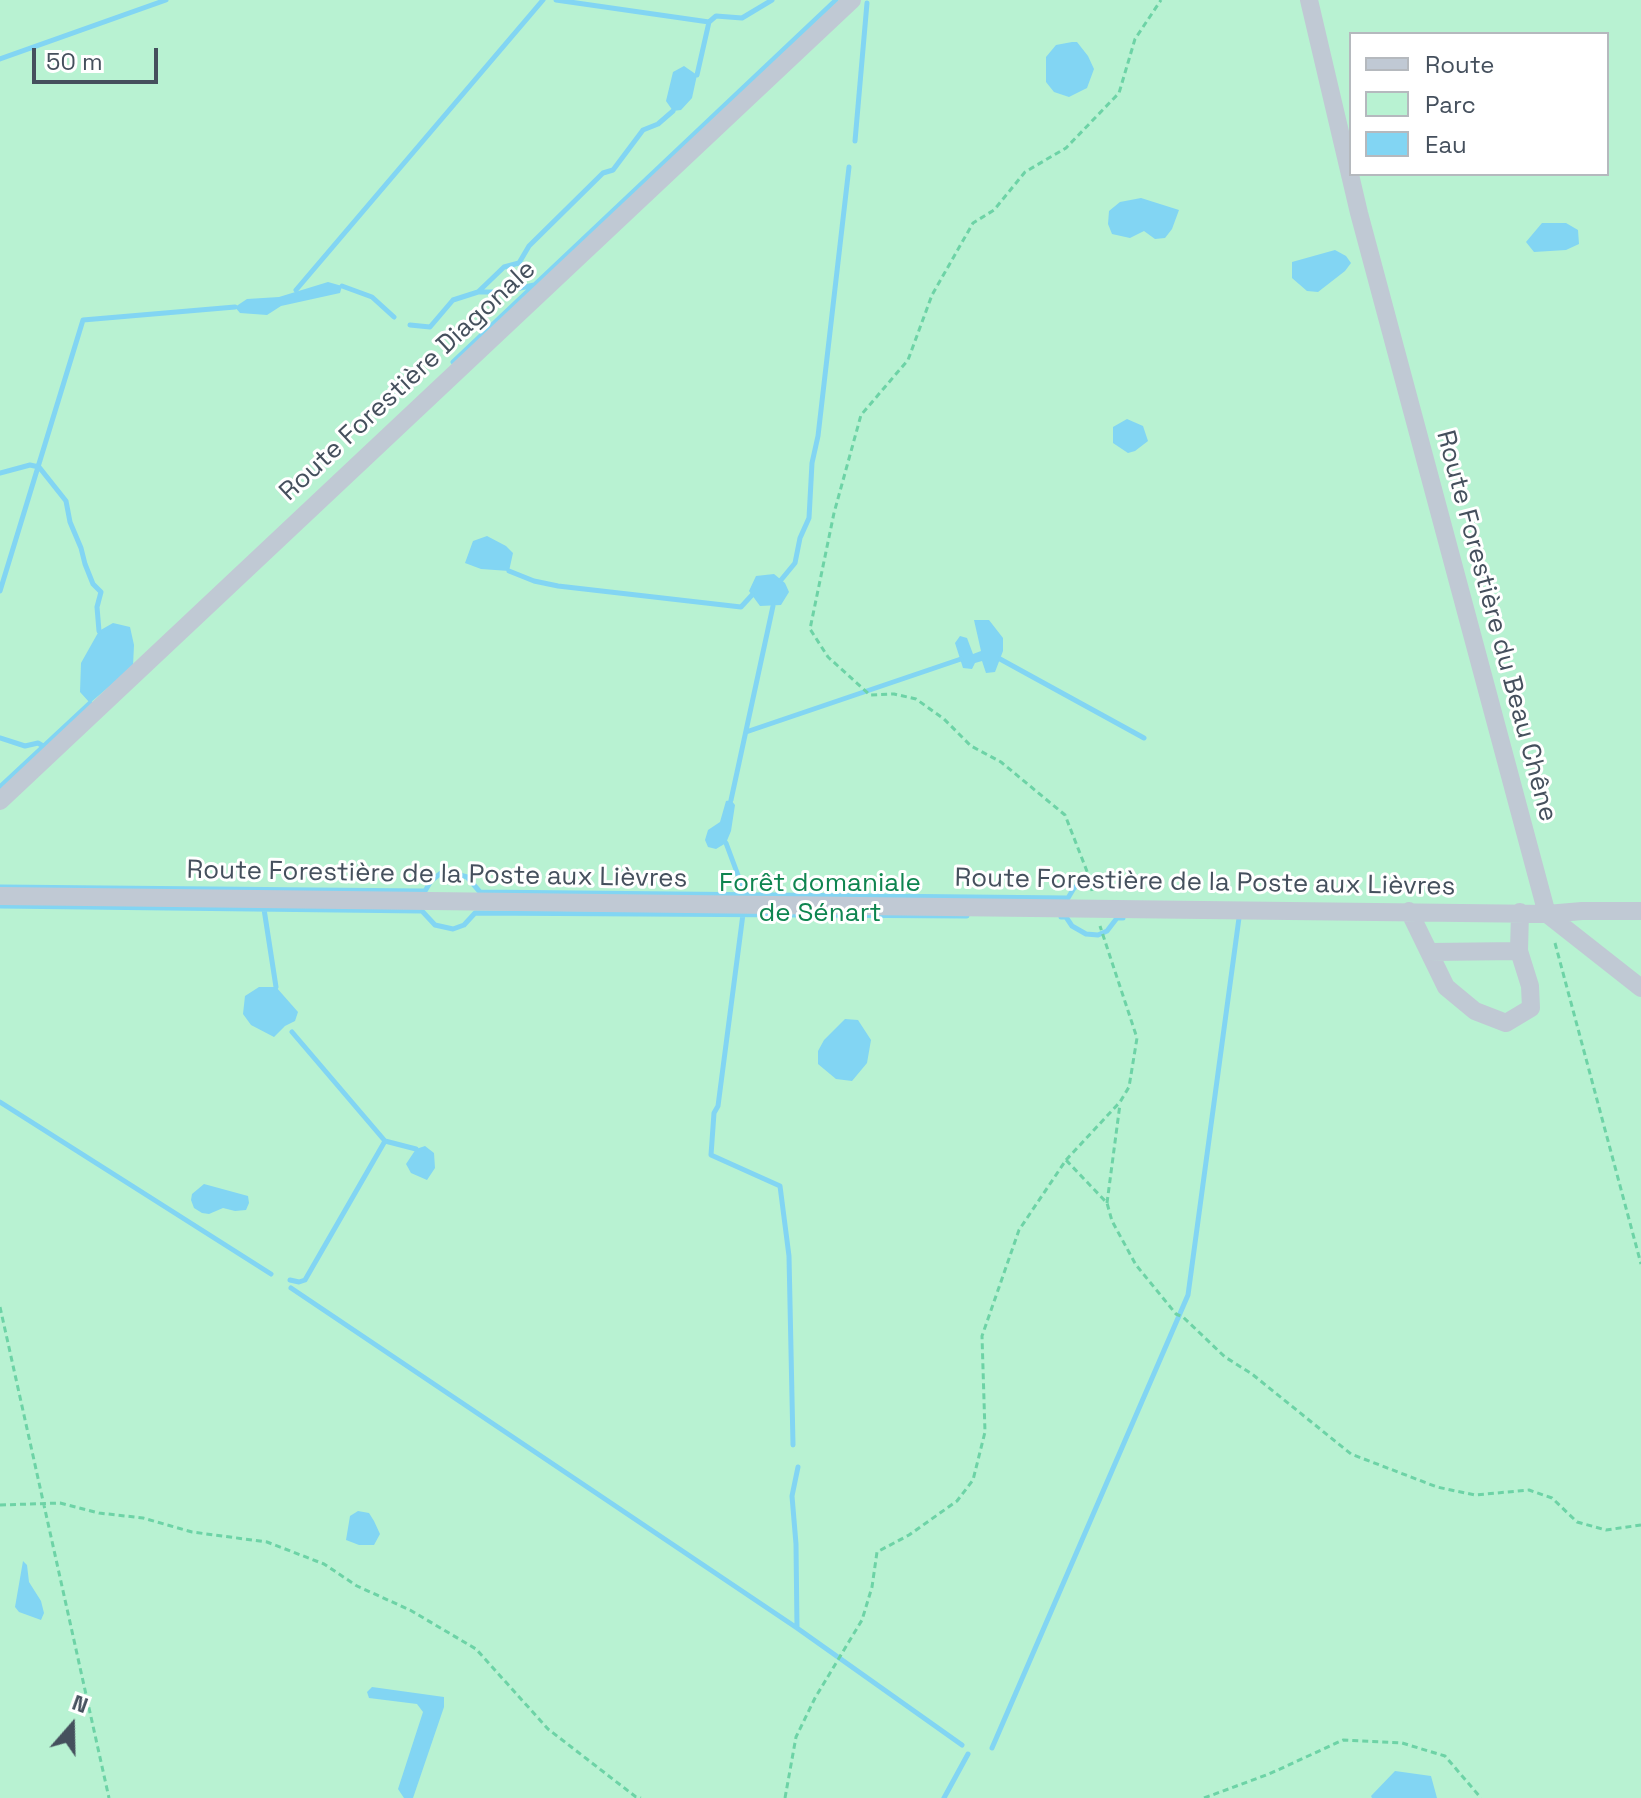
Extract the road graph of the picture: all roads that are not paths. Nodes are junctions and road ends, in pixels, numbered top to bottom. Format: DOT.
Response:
graph roads {
  1 [pos="852,0"];
  2 [pos="1309,0"];
  3 [pos="1349,170"];
  4 [pos="1350,176"];
  5 [pos="0,801"];
  6 [pos="0,896"];
  7 [pos="1409,911"];
  8 [pos="1641,911"];
  9 [pos="1520,912"];
  10 [pos="1547,914"];
  11 [pos="1519,951"];
  12 [pos="1429,952"];
  13 [pos="1641,988"];
  1 -- 5 [label="street, Route Forestière Diagonale"];
  2 -- 3 [label="street, Route Forestière du Beau Chêne"];
  4 -- 10 [label="street, Route Forestière du Beau Chêne"];
  6 -- 7 [label="street, Route Forestière de la Poste aux Lièvres"];
  7 -- 9 [label="street, Route Forestière de la Poste aux Lièvres"];
  7 -- 12 [label="street"];
  8 -- 10 [label="street, Route Forestière de la Poste aux Lièvres"];
  9 -- 10 [label="street, Route Forestière de la Poste aux Lièvres"];
  9 -- 11 [label="street"];
  10 -- 13 [label="street"];
  11 -- 12 [label="street"];
  11 -- 12 [label="street"];
}
